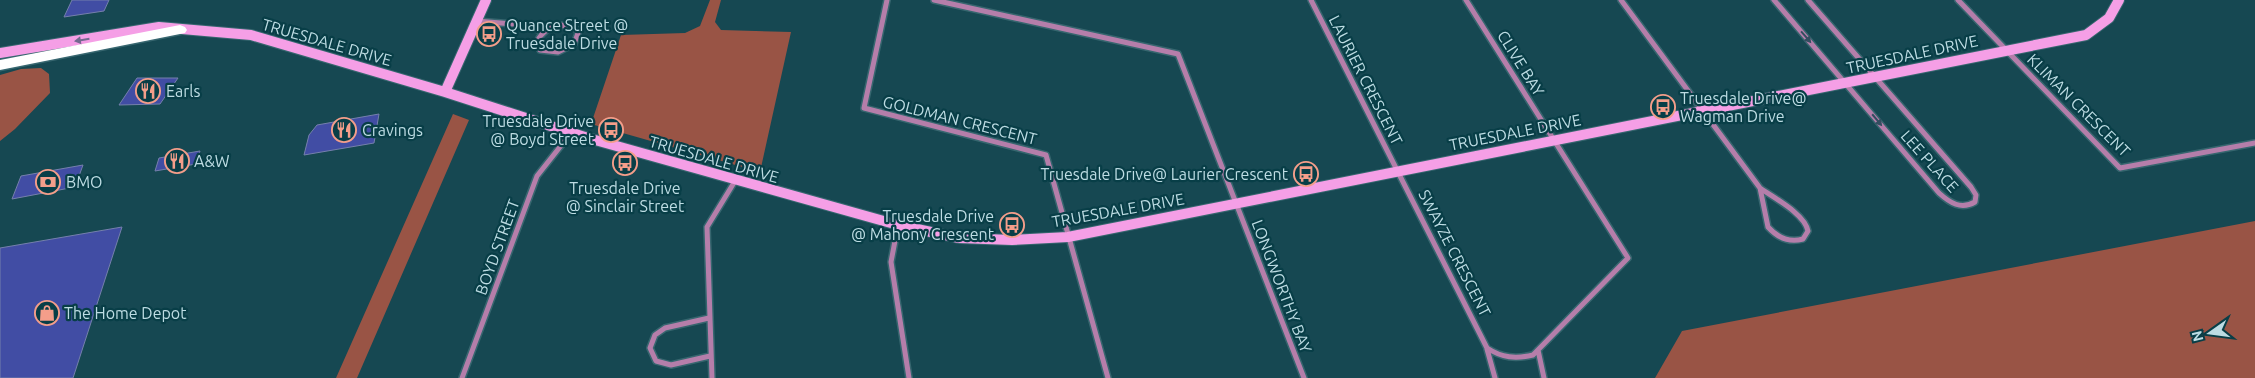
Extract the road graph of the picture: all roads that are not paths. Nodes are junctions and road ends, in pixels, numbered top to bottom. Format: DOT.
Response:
graph roads {
  1 [pos="486,0"];
  2 [pos="887,0"];
  3 [pos="934,0"];
  4 [pos="1311,0"];
  5 [pos="1466,0"];
  6 [pos="1622,0"];
  7 [pos="1774,0"];
  8 [pos="1808,0"];
  9 [pos="1958,0"];
  10 [pos="2119,0"];
  11 [pos="476,21"];
  12 [pos="180,30"];
  13 [pos="543,32"];
  14 [pos="2007,50"];
  15 [pos="0,53"];
  16 [pos="0,66"];
  17 [pos="1874,77"];
  18 [pos="1846,83"];
  19 [pos="445,92"];
  20 [pos="1703,110"];
  21 [pos="571,132"];
  22 [pos="1554,140"];
  23 [pos="2255,143"];
  24 [pos="1398,171"];
  25 [pos="735,181"];
  26 [pos="1760,188"];
  27 [pos="1236,203"];
  28 [pos="898,225"];
  29 [pos="1068,237"];
  30 [pos="709,318"];
  31 [pos="1487,348"];
  32 [pos="1538,350"];
  33 [pos="710,356"];
  34 [pos="462,378"];
  35 [pos="712,378"];
  36 [pos="909,378"];
  37 [pos="1108,378"];
  38 [pos="1304,378"];
  39 [pos="1495,378"];
  40 [pos="1544,378"];
  1 -- 11 [label="street"];
  2 -- 29 [label="street, GOLDMAN CRESCENT"];
  3 -- 27 [label="street"];
  4 -- 24 [label="street, LAURIER CRESCENT"];
  5 -- 22 [label="street, CLIVE BAY"];
  6 -- 20 [label="street"];
  7 -- 18 [label="street, one-way"];
  8 -- 17 [label="street"];
  9 -- 14 [label="street"];
  10 -- 14 [label="street, TRUESDALE DRIVE"];
  11 -- 13 [label="street"];
  11 -- 19 [label="street"];
  12 -- 15 [label="street, TRUESDALE DRIVE, one-way"];
  12 -- 16 [label="highway"];
  12 -- 19 [label="street, TRUESDALE DRIVE"];
  13 -- 13 [label="street"];
  14 -- 17 [label="street, TRUESDALE DRIVE"];
  14 -- 23 [label="street, KLIMAN CRESCENT"];
  17 -- 18 [label="street, TRUESDALE DRIVE"];
  18 -- 17 [label="street, LEE PLACE, one-way"];
  18 -- 20 [label="street, TRUESDALE DRIVE"];
  19 -- 21 [label="street, TRUESDALE DRIVE"];
  20 -- 22 [label="street, TRUESDALE DRIVE"];
  20 -- 26 [label="street"];
  21 -- 25 [label="street, TRUESDALE DRIVE"];
  21 -- 34 [label="street, BOYD STREET"];
  22 -- 24 [label="street, TRUESDALE DRIVE"];
  22 -- 32 [label="street"];
  24 -- 27 [label="street, TRUESDALE DRIVE"];
  24 -- 31 [label="street, SWAYZE CRESCENT"];
  25 -- 28 [label="street, TRUESDALE DRIVE"];
  25 -- 30 [label="street"];
  26 -- 26 [label="street"];
  27 -- 29 [label="street, TRUESDALE DRIVE"];
  27 -- 38 [label="street, LONGWORTHY BAY"];
  28 -- 29 [label="street, TRUESDALE DRIVE"];
  28 -- 36 [label="street"];
  29 -- 37 [label="street"];
  30 -- 33 [label="street"];
  30 -- 33 [label="street"];
  31 -- 32 [label="street"];
  31 -- 39 [label="street, SWAYZE CRESCENT"];
  32 -- 40 [label="street"];
  33 -- 35 [label="street"];
}
